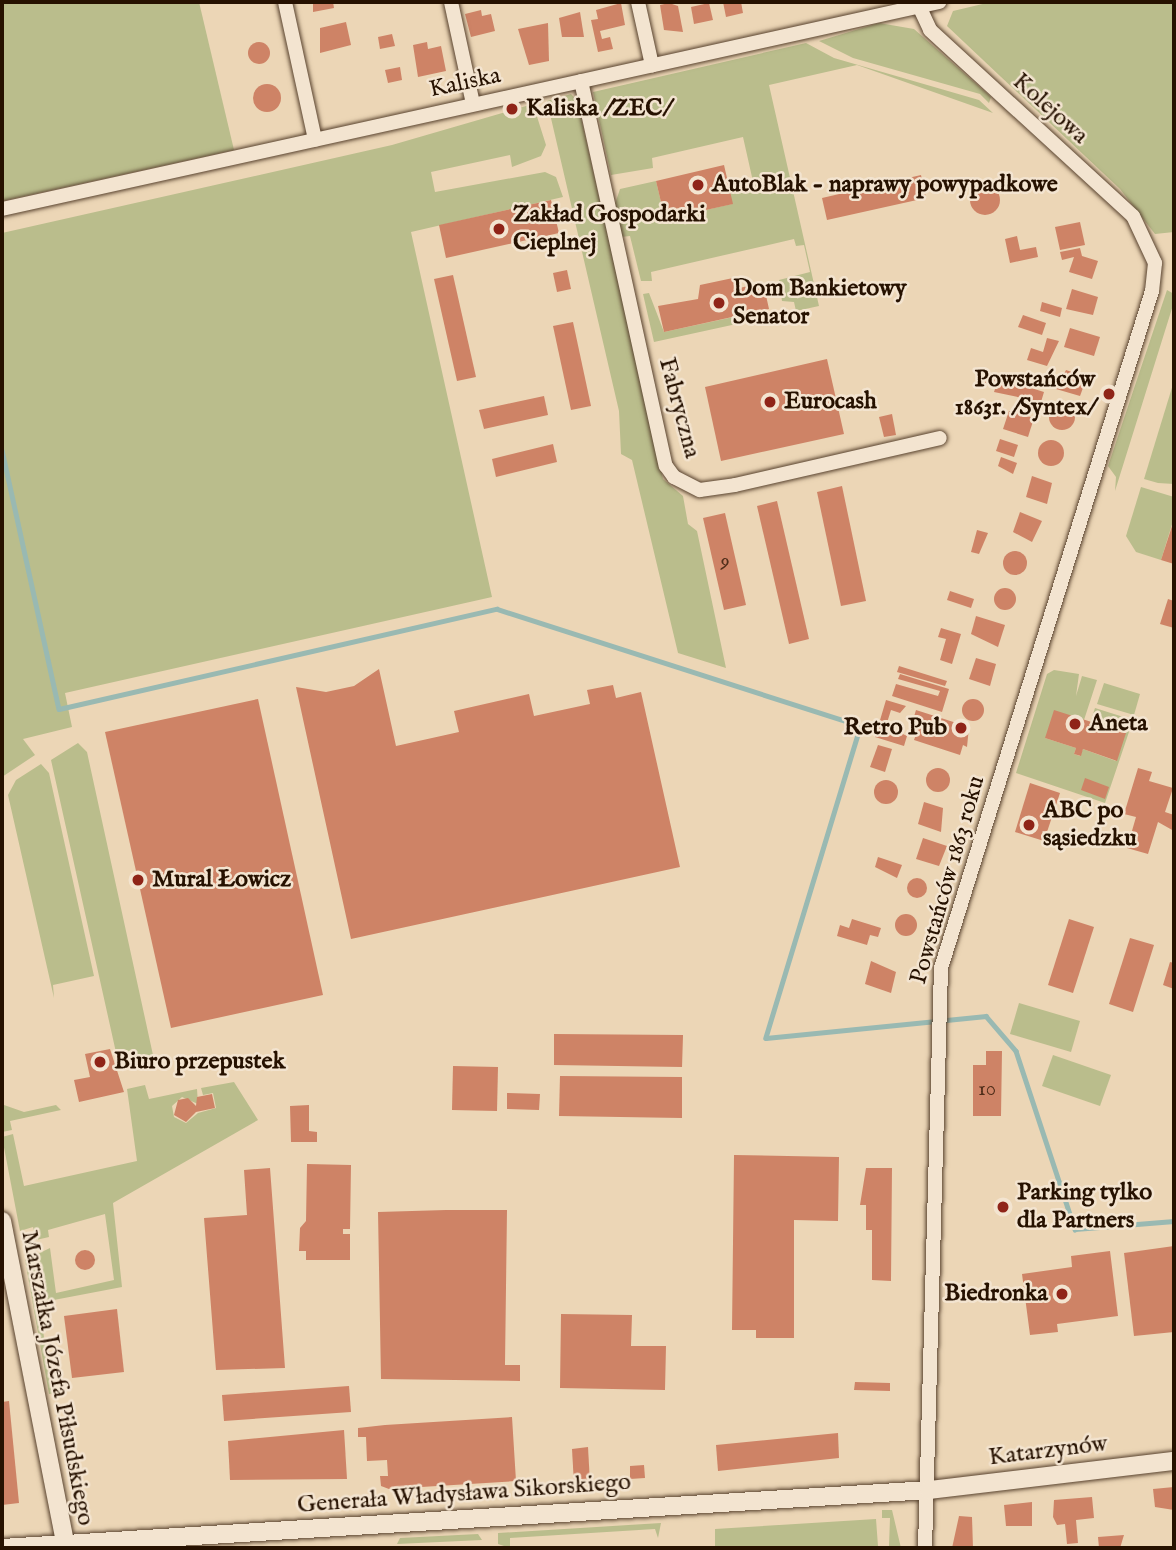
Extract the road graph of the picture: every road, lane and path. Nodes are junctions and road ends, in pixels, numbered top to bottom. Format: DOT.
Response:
graph roads {
  1 [pos="285,2"];
  2 [pos="451,2"];
  3 [pos="638,2"];
  4 [pos="939,2"];
  5 [pos="919,6"];
  6 [pos="652,65"];
  7 [pos="581,81"];
  8 [pos="473,104"];
  9 [pos="315,140"];
  10 [pos="2,209"];
  11 [pos="1151,247"];
  12 [pos="940,438"];
  13 [pos="2,1222"];
  14 [pos="1174,1461"];
  15 [pos="929,1490"];
  16 [pos="65,1546"];
  17 [pos="2,1548"];
  18 [pos="925,1548"];
  1 -- 9 [label="street"];
  2 -- 8 [label="street"];
  3 -- 6 [label="street"];
  4 -- 5 [label="street, Kaliska"];
  5 -- 6 [label="street, Kaliska"];
  5 -- 11 [label="street, Kolejowa"];
  6 -- 7 [label="street, Kaliska"];
  7 -- 8 [label="street, Kaliska"];
  7 -- 12 [label="street, Fabryczna"];
  8 -- 9 [label="street, Kaliska"];
  9 -- 10 [label="street, Kaliska"];
  11 -- 15 [label="street, Powstańców 1863 roku"];
  13 -- 16 [label="street, Marszałka Józefa Piłsudskiego"];
  14 -- 15 [label="street, Katarzynów"];
  15 -- 16 [label="street, Generała Władysława Sikorskiego"];
  15 -- 18 [label="street, Powstańców 1863 roku"];
  16 -- 17 [label="street, Generała Władysława Sikorskiego"];
}
